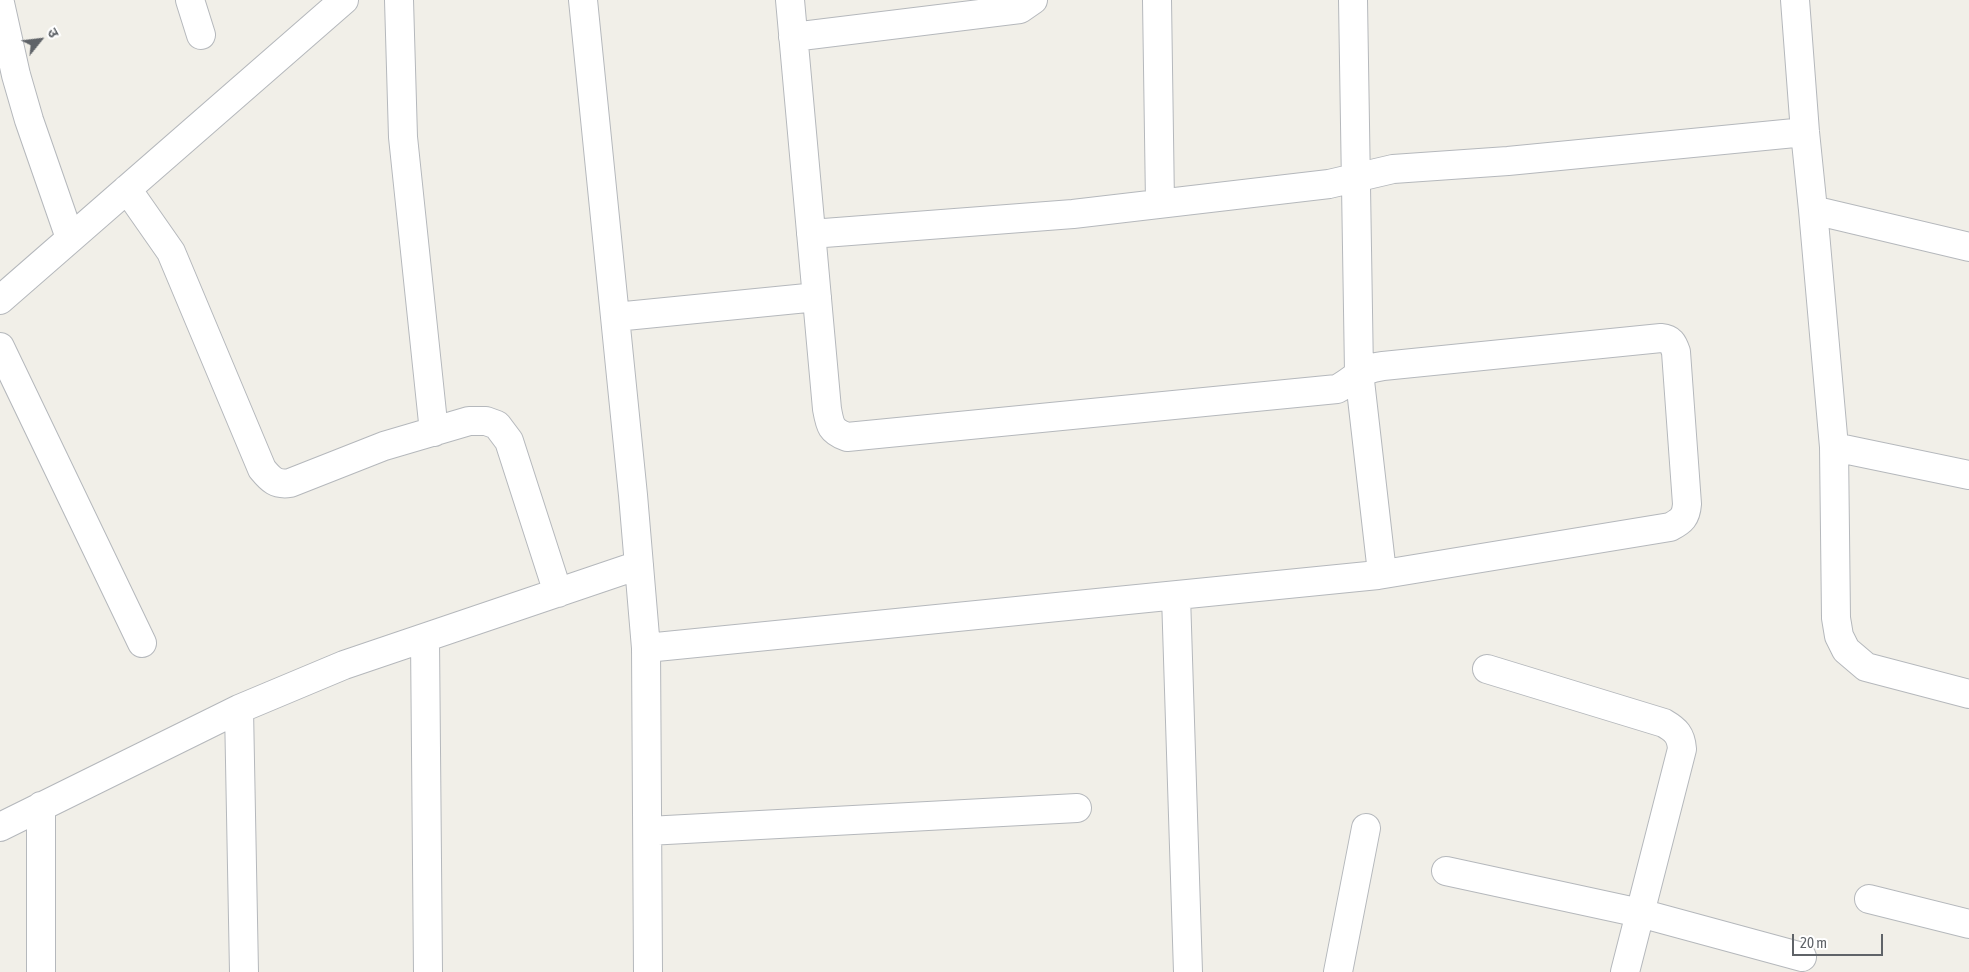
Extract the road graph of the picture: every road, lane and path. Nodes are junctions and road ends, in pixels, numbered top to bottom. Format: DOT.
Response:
graph roads {
  1 [pos="190,0"];
  2 [pos="344,0"];
  3 [pos="399,0"];
  4 [pos="584,0"];
  5 [pos="790,0"];
  6 [pos="1033,0"];
  7 [pos="1157,0"];
  8 [pos="1353,0"];
  9 [pos="1795,0"];
  10 [pos="0,3"];
  11 [pos="201,35"];
  12 [pos="793,37"];
  13 [pos="1804,132"];
  14 [pos="1357,178"];
  15 [pos="128,189"];
  16 [pos="1160,203"];
  17 [pos="1813,210"];
  18 [pos="811,234"];
  19 [pos="70,238"];
  20 [pos="1969,247"];
  21 [pos="817,297"];
  22 [pos="0,300"];
  23 [pos="615,317"];
  24 [pos="0,347"];
  25 [pos="1359,372"];
  26 [pos="434,432"];
  27 [pos="1834,447"];
  28 [pos="1969,475"];
  29 [pos="639,565"];
  30 [pos="1378,575"];
  31 [pos="558,593"];
  32 [pos="1176,596"];
  33 [pos="426,639"];
  34 [pos="142,643"];
  35 [pos="646,648"];
  36 [pos="1486,669"];
  37 [pos="1969,694"];
  38 [pos="239,709"];
  39 [pos="41,806"];
  40 [pos="1077,808"];
  41 [pos="0,826"];
  42 [pos="1366,828"];
  43 [pos="648,831"];
  44 [pos="1446,871"];
  45 [pos="1869,899"];
  46 [pos="1640,912"];
  47 [pos="1969,924"];
  48 [pos="1802,957"];
  49 [pos="41,972"];
  50 [pos="244,972"];
  51 [pos="428,972"];
  52 [pos="648,972"];
  53 [pos="1188,972"];
  54 [pos="1338,972"];
  55 [pos="1625,972"];
  1 -- 11 [label="street"];
  2 -- 15 [label="street"];
  3 -- 26 [label="street"];
  4 -- 23 [label="street"];
  5 -- 12 [label="street"];
  6 -- 12 [label="street"];
  7 -- 16 [label="street"];
  8 -- 14 [label="street"];
  9 -- 13 [label="street"];
  10 -- 19 [label="street"];
  12 -- 18 [label="street"];
  13 -- 14 [label="street"];
  13 -- 17 [label="street"];
  14 -- 16 [label="street"];
  14 -- 25 [label="street"];
  15 -- 19 [label="street"];
  15 -- 26 [label="street"];
  16 -- 18 [label="street"];
  17 -- 20 [label="street"];
  17 -- 27 [label="street"];
  18 -- 21 [label="street"];
  19 -- 22 [label="street"];
  21 -- 23 [label="street"];
  21 -- 25 [label="street"];
  23 -- 29 [label="street"];
  24 -- 34 [label="street"];
  25 -- 30 [label="street"];
  25 -- 30 [label="street"];
  26 -- 31 [label="street"];
  27 -- 28 [label="street"];
  27 -- 37 [label="street"];
  29 -- 31 [label="street"];
  29 -- 35 [label="street"];
  30 -- 32 [label="street"];
  31 -- 33 [label="street"];
  32 -- 35 [label="street"];
  32 -- 53 [label="street"];
  33 -- 38 [label="street"];
  33 -- 51 [label="street"];
  35 -- 43 [label="street"];
  36 -- 46 [label="street"];
  38 -- 39 [label="street"];
  38 -- 50 [label="street"];
  39 -- 41 [label="street"];
  39 -- 49 [label="street"];
  40 -- 43 [label="street"];
  42 -- 54 [label="street"];
  43 -- 52 [label="street"];
  44 -- 46 [label="street"];
  45 -- 47 [label="street"];
  46 -- 48 [label="street"];
  46 -- 55 [label="street"];
}
